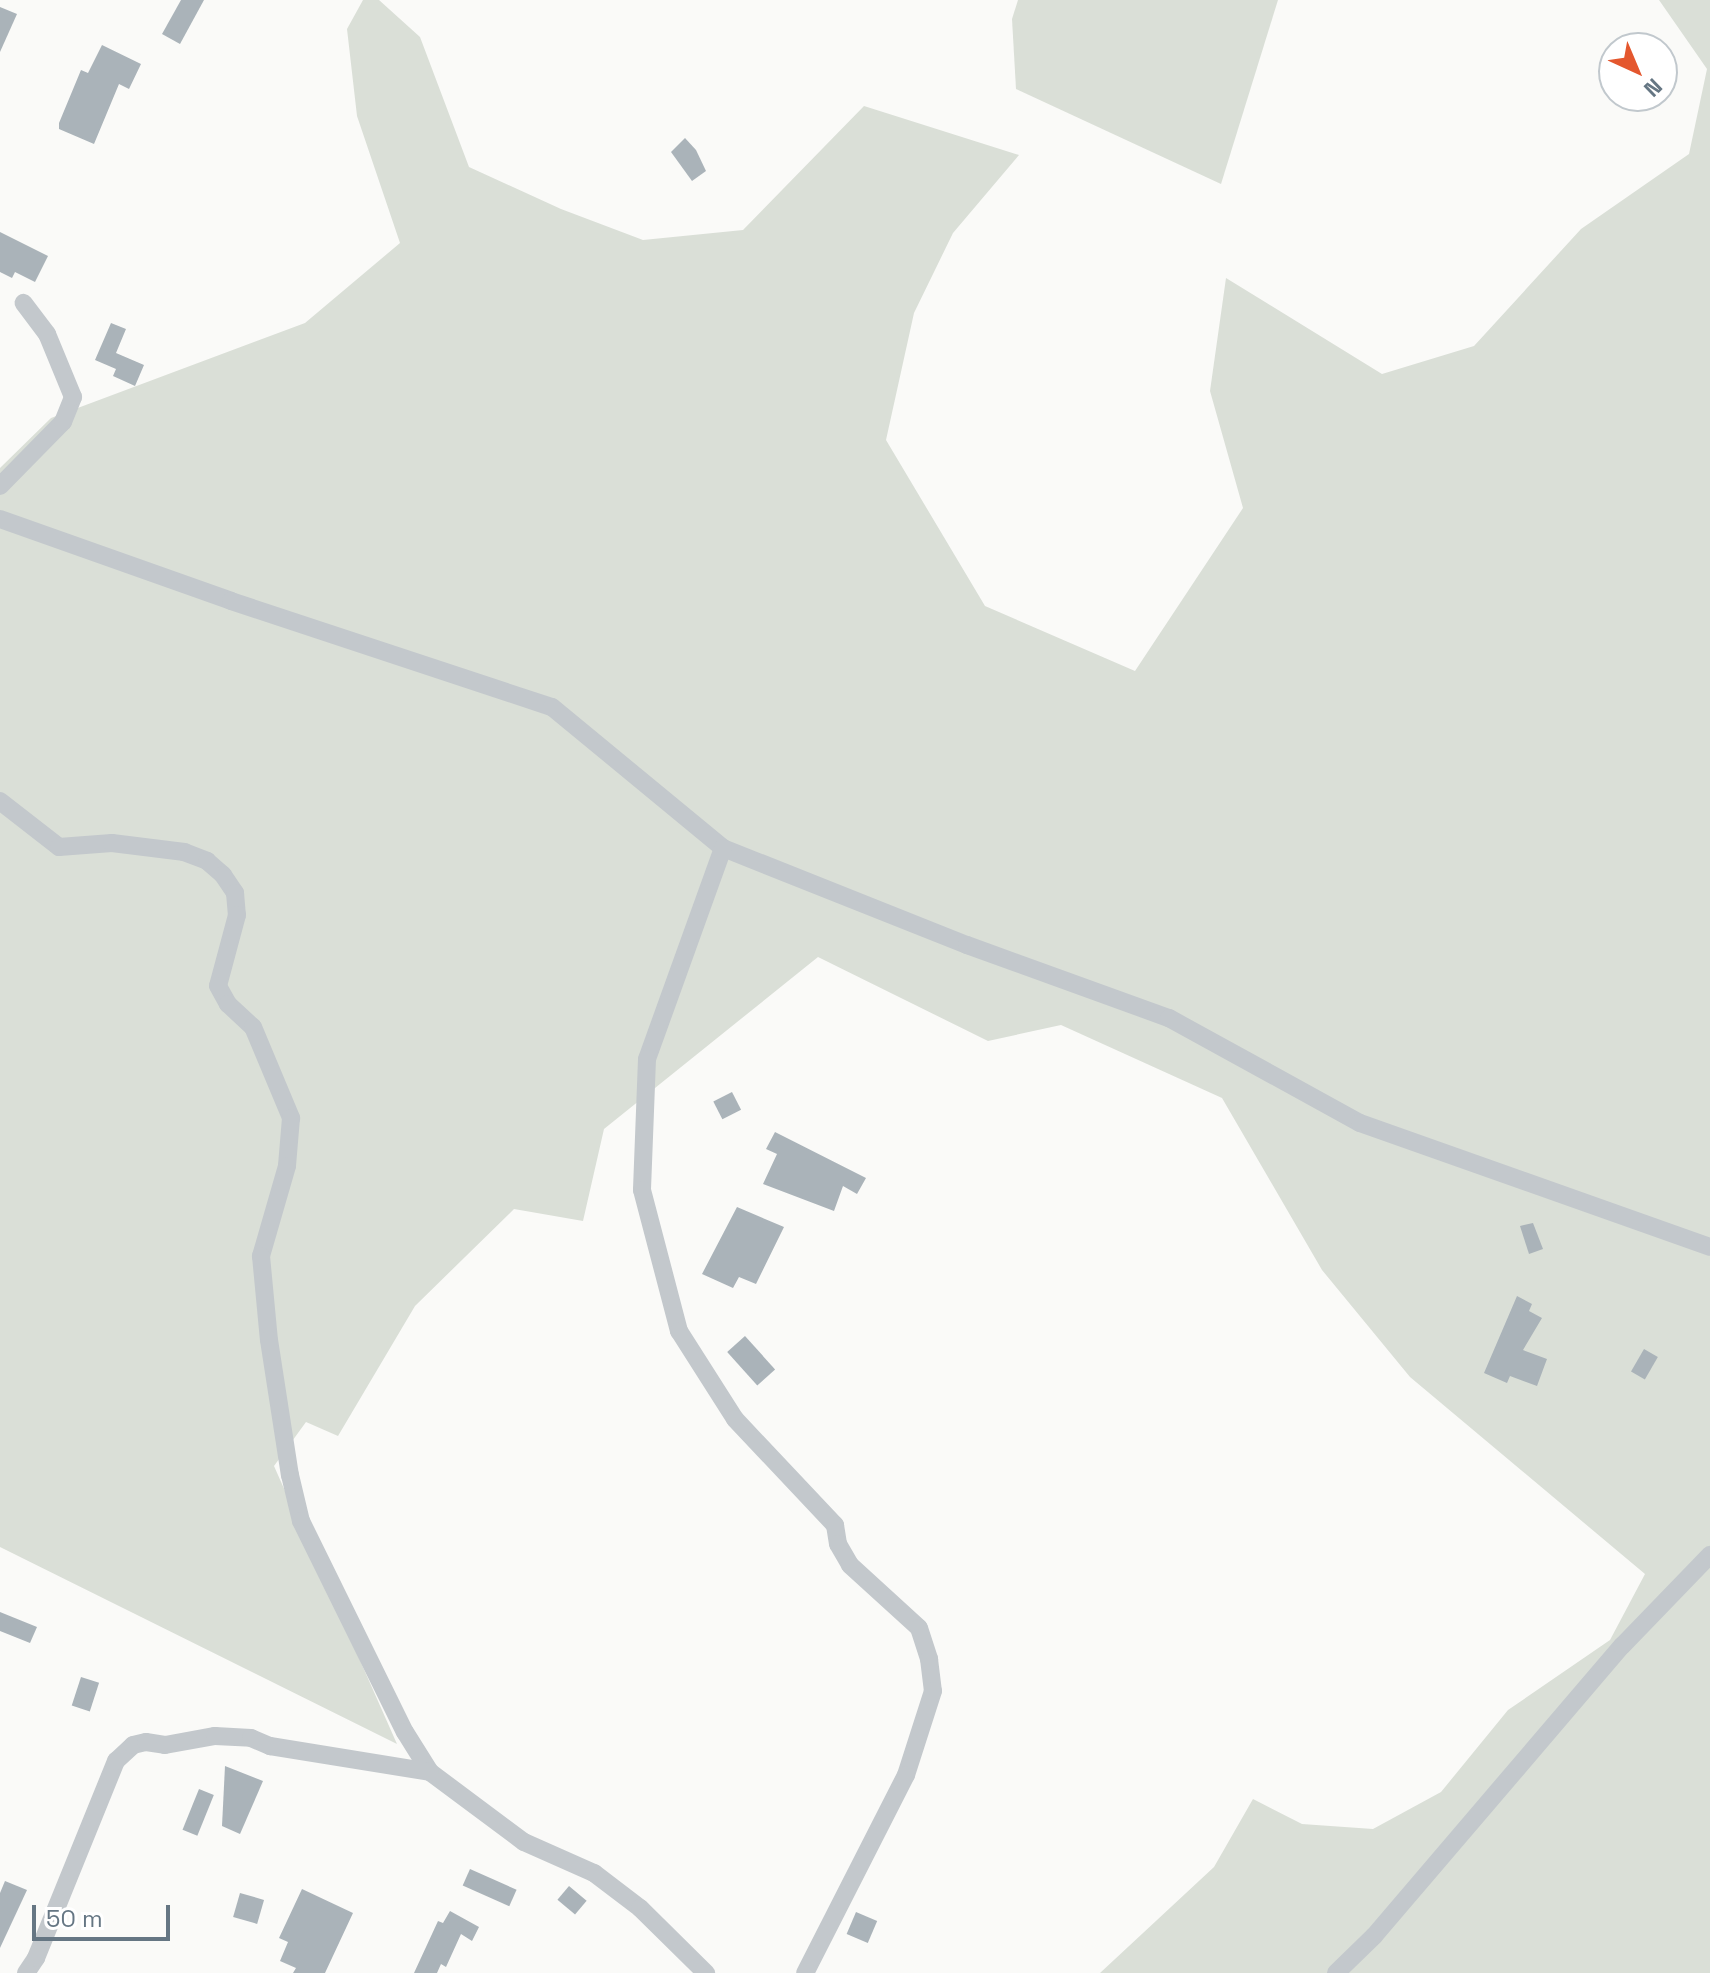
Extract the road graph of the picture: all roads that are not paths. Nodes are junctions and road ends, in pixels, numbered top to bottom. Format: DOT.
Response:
graph roads {
  1 [pos="24,303"];
  2 [pos="0,486"];
  3 [pos="0,519"];
  4 [pos="0,801"];
  5 [pos="723,848"];
  6 [pos="1710,1247"];
  7 [pos="1710,1555"];
  8 [pos="430,1772"];
  9 [pos="26,1973"];
  10 [pos="706,1973"];
  11 [pos="805,1973"];
  12 [pos="1336,1973"];
  1 -- 2 [label="street"];
  3 -- 5 [label="street"];
  4 -- 8 [label="street"];
  5 -- 6 [label="street"];
  5 -- 11 [label="street"];
  7 -- 12 [label="street"];
  8 -- 9 [label="street"];
  8 -- 10 [label="street"];
}
